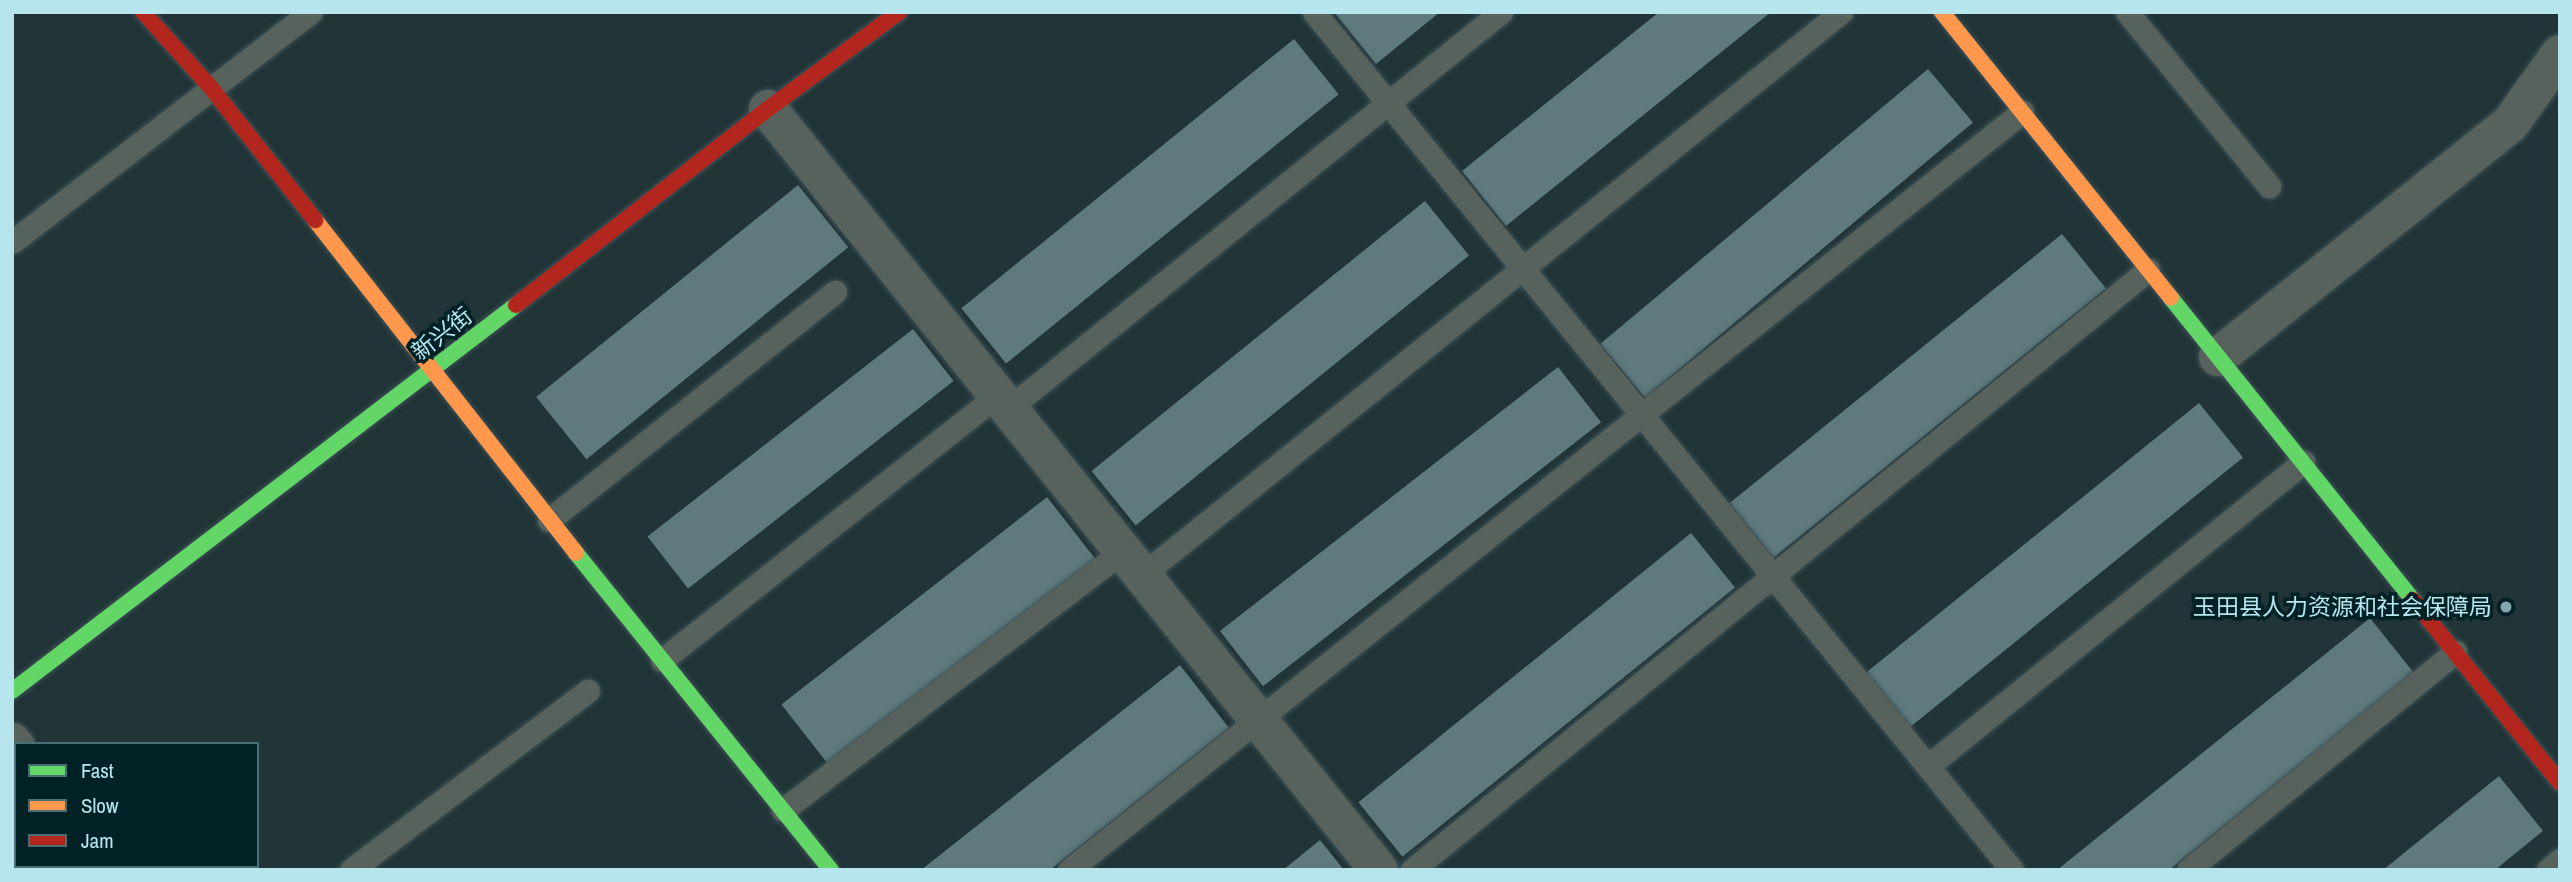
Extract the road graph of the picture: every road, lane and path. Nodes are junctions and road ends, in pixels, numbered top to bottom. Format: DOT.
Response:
graph roads {
  1 [pos="143,12"];
  2 [pos="311,12"];
  3 [pos="899,12"];
  4 [pos="1314,12"];
  5 [pos="1501,12"];
  6 [pos="1841,12"];
  7 [pos="1942,12"];
  8 [pos="2127,12"];
  9 [pos="2560,54"];
  10 [pos="212,89"];
  11 [pos="1388,103"];
  12 [pos="768,109"];
  13 [pos="2022,112"];
  14 [pos="2269,186"];
  15 [pos="12,242"];
  16 [pos="1523,268"];
  17 [pos="2148,270"];
  18 [pos="835,292"];
  19 [pos="2218,357"];
  20 [pos="432,371"];
  21 [pos="1003,401"];
  22 [pos="1641,414"];
  23 [pos="2303,462"];
  24 [pos="549,520"];
  25 [pos="1133,563"];
  26 [pos="1772,576"];
  27 [pos="2455,652"];
  28 [pos="662,660"];
  29 [pos="12,691"];
  30 [pos="588,691"];
  31 [pos="1259,719"];
  32 [pos="1928,766"];
  33 [pos="2560,783"];
  34 [pos="783,810"];
  35 [pos="2560,860"];
  36 [pos="351,870"];
  37 [pos="831,870"];
  38 [pos="1069,870"];
  39 [pos="1379,870"];
  40 [pos="1412,870"];
  41 [pos="2012,870"];
  42 [pos="2188,870"];
  43 [pos="2548,870"];
  1 -- 10 [label="street"];
  2 -- 10 [label="lane"];
  3 -- 12 [label="street, 新兴街"];
  4 -- 11 [label="lane"];
  5 -- 11 [label="lane"];
  6 -- 16 [label="lane"];
  7 -- 13 [label="street"];
  8 -- 14 [label="lane"];
  9 -- 19 [label="street"];
  10 -- 15 [label="lane"];
  10 -- 20 [label="street"];
  11 -- 16 [label="lane"];
  11 -- 21 [label="lane"];
  12 -- 20 [label="street, 新兴街"];
  12 -- 21 [label="street"];
  13 -- 17 [label="street"];
  13 -- 22 [label="lane"];
  16 -- 22 [label="lane"];
  16 -- 25 [label="lane"];
  17 -- 19 [label="street"];
  17 -- 26 [label="lane"];
  18 -- 24 [label="lane"];
  19 -- 23 [label="street"];
  20 -- 24 [label="street"];
  20 -- 29 [label="street, 新兴街"];
  21 -- 25 [label="street"];
  21 -- 28 [label="lane"];
  22 -- 26 [label="lane"];
  22 -- 31 [label="lane"];
  23 -- 27 [label="street"];
  23 -- 32 [label="lane"];
  24 -- 28 [label="street"];
  25 -- 31 [label="street"];
  25 -- 34 [label="lane"];
  26 -- 32 [label="lane"];
  26 -- 40 [label="lane"];
  27 -- 33 [label="street"];
  27 -- 42 [label="lane"];
  28 -- 34 [label="street"];
  30 -- 36 [label="lane"];
  31 -- 38 [label="lane"];
  31 -- 39 [label="street"];
  32 -- 41 [label="lane"];
  34 -- 37 [label="street"];
  35 -- 43 [label="lane"];
}
